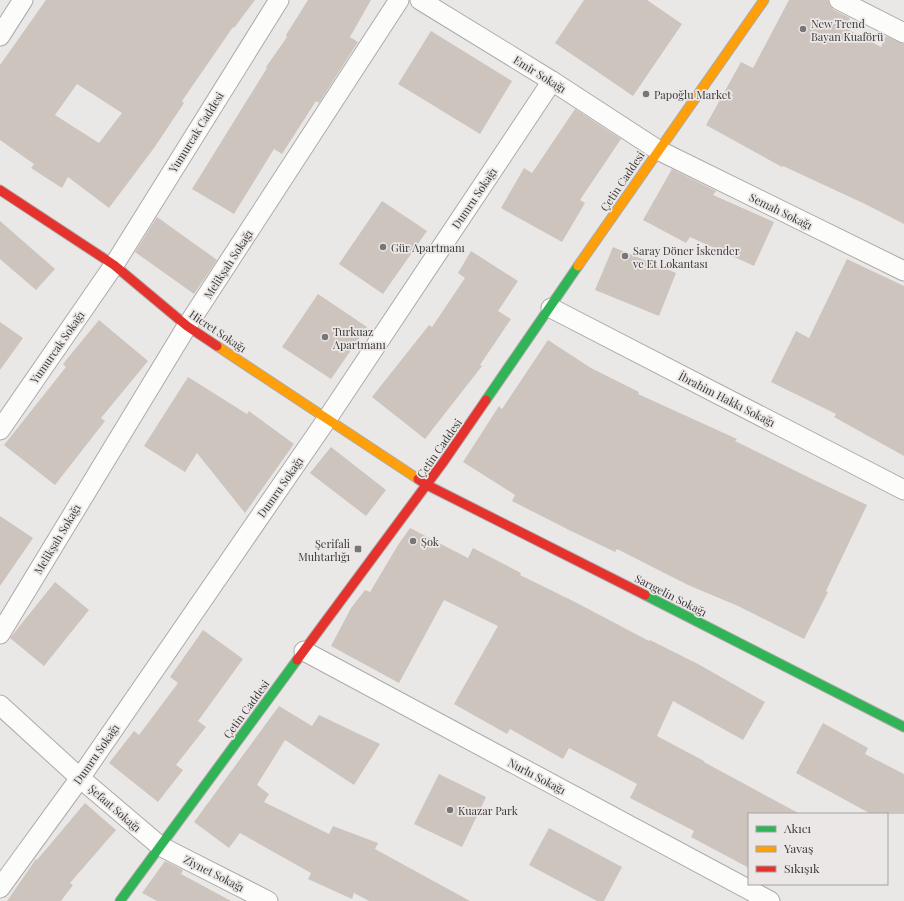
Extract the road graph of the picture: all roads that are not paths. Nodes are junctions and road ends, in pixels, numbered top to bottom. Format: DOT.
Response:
graph roads {
  1 [pos="23,0"];
  2 [pos="279,0"];
  3 [pos="399,0"];
  4 [pos="420,0"];
  5 [pos="764,0"];
  6 [pos="839,0"];
  7 [pos="904,33"];
  8 [pos="0,36"];
  9 [pos="552,81"];
  10 [pos="658,150"];
  11 [pos="0,190"];
  12 [pos="114,265"];
  13 [pos="904,271"];
  14 [pos="551,308"];
  15 [pos="187,326"];
  16 [pos="327,419"];
  17 [pos="0,430"];
  18 [pos="427,485"];
  19 [pos="904,490"];
  20 [pos="0,634"];
  21 [pos="304,651"];
  22 [pos="0,705"];
  23 [pos="904,727"];
  24 [pos="80,778"];
  25 [pos="160,846"];
  26 [pos="0,888"];
  27 [pos="120,901"];
  28 [pos="268,901"];
  29 [pos="770,901"];
  1 -- 8 [label="street"];
  2 -- 12 [label="street, Yumurcak Caddesi"];
  3 -- 15 [label="street, Melikşah Sokağı"];
  4 -- 9 [label="street, Emir Sokağı"];
  5 -- 10 [label="street, Çetin Caddesi"];
  6 -- 7 [label="street"];
  9 -- 10 [label="street, Emir Sokağı"];
  9 -- 16 [label="street, Dumru Sokağı"];
  10 -- 13 [label="street, Semah Sokağı"];
  10 -- 14 [label="street, Çetin Caddesi"];
  11 -- 12 [label="street, Hicret Sokağı"];
  12 -- 15 [label="street, Hicret Sokağı"];
  12 -- 17 [label="street, Yumurcak Sokağı"];
  14 -- 18 [label="street, Çetin Caddesi"];
  14 -- 19 [label="street, İbrahim Hakkı Sokağı"];
  15 -- 16 [label="street, Hicret Sokağı"];
  15 -- 20 [label="street, Melikşah Sokağı"];
  16 -- 18 [label="street, Hicret Sokağı"];
  16 -- 24 [label="street, Dumru Sokağı"];
  18 -- 21 [label="street, Çetin Caddesi"];
  18 -- 23 [label="street, Sarıgelin Sokağı"];
  21 -- 25 [label="street, Çetin Caddesi"];
  21 -- 29 [label="street, Nurlu Sokağı"];
  22 -- 24 [label="street, Şefaat Sokağı"];
  24 -- 25 [label="street, Şefaat Sokağı"];
  24 -- 26 [label="street, Dumru Sokağı"];
  25 -- 27 [label="street, Çetin Caddesi"];
  25 -- 28 [label="street, Ziynet Sokağı"];
}
